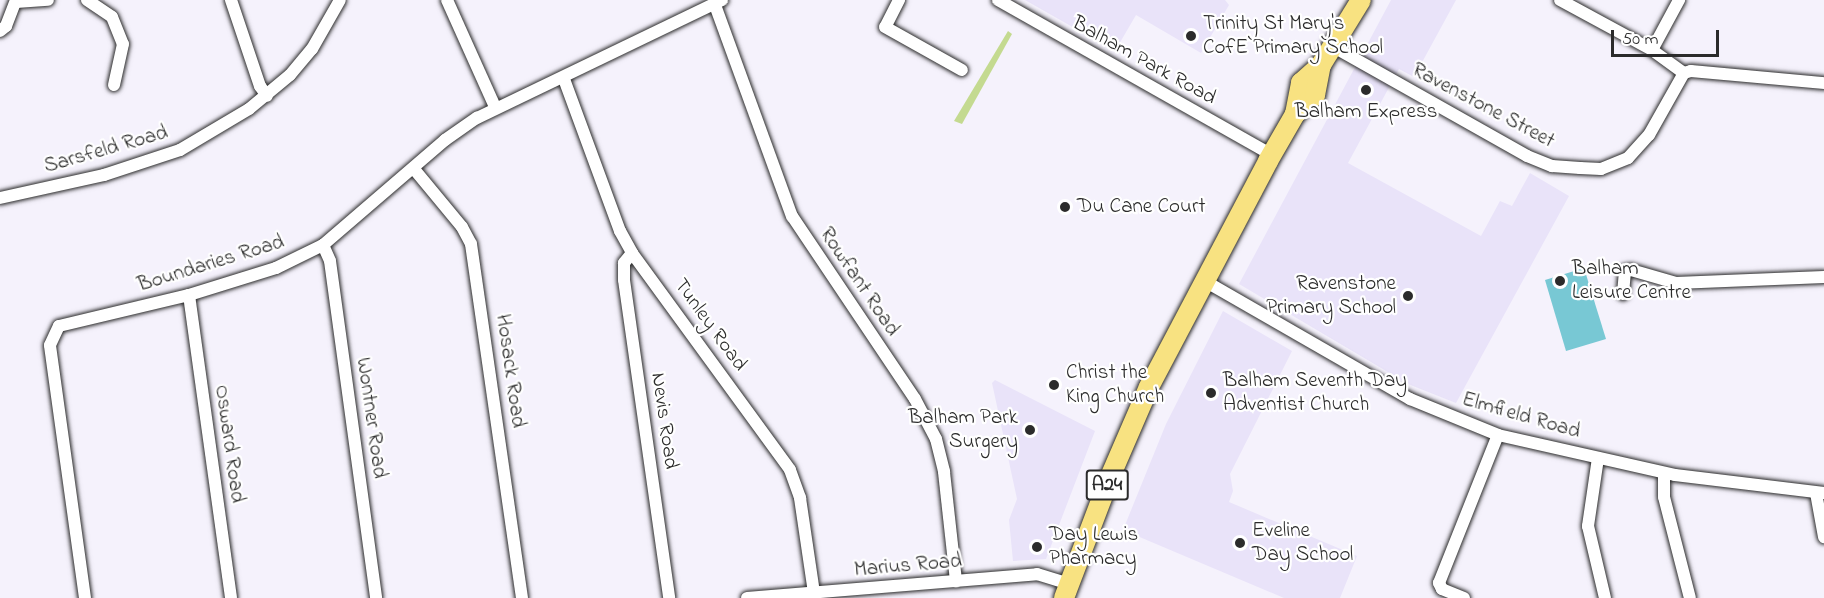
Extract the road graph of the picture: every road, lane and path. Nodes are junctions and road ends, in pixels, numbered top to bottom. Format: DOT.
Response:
graph roads {
  1 [pos="48,0"];
  2 [pos="87,0"];
  3 [pos="231,0"];
  4 [pos="340,0"];
  5 [pos="447,0"];
  6 [pos="899,0"];
  7 [pos="998,0"];
  8 [pos="1361,0"];
  9 [pos="1560,0"];
  10 [pos="1679,0"];
  11 [pos="16,1"];
  12 [pos="718,2"];
  13 [pos="0,31"];
  14 [pos="1332,46"];
  15 [pos="1652,50"];
  16 [pos="962,70"];
  17 [pos="1684,73"];
  18 [pos="564,79"];
  19 [pos="1824,83"];
  20 [pos="114,85"];
  21 [pos="267,96"];
  22 [pos="495,107"];
  23 [pos="1272,155"];
  24 [pos="414,169"];
  25 [pos="0,198"];
  26 [pos="323,245"];
  27 [pos="632,253"];
  28 [pos="1824,277"];
  29 [pos="1203,280"];
  30 [pos="1623,294"];
  31 [pos="189,296"];
  32 [pos="1498,435"];
  33 [pos="1598,458"];
  34 [pos="1664,473"];
  35 [pos="1820,493"];
  36 [pos="1824,537"];
  37 [pos="956,581"];
  38 [pos="1067,591"];
  39 [pos="814,593"];
  40 [pos="85,598"];
  41 [pos="231,598"];
  42 [pos="376,598"];
  43 [pos="522,598"];
  44 [pos="669,598"];
  45 [pos="747,598"];
  46 [pos="1464,598"];
  47 [pos="1605,598"];
  48 [pos="1690,598"];
  1 -- 11 [label="street"];
  2 -- 20 [label="street"];
  3 -- 21 [label="street"];
  4 -- 21 [label="street, Sarsfeld Road"];
  5 -- 22 [label="street"];
  6 -- 16 [label="street"];
  7 -- 23 [label="street, Balham Park Road"];
  8 -- 14 [label="highway, A24"];
  9 -- 15 [label="street"];
  10 -- 15 [label="street"];
  11 -- 13 [label="street"];
  12 -- 18 [label="street, Boundaries Road"];
  12 -- 37 [label="street, Rowfant Road"];
  14 -- 17 [label="street, Ravenstone Street"];
  14 -- 23 [label="highway, A24"];
  15 -- 17 [label="street"];
  17 -- 19 [label="street"];
  18 -- 22 [label="street, Boundaries Road"];
  18 -- 27 [label="street, Tunley Road"];
  21 -- 25 [label="street, Sarsfeld Road"];
  22 -- 24 [label="street, Boundaries Road"];
  23 -- 29 [label="highway, A24"];
  24 -- 26 [label="street, Boundaries Road"];
  24 -- 43 [label="street, Hosack Road"];
  26 -- 31 [label="street, Boundaries Road"];
  26 -- 42 [label="street, Wontner Road"];
  27 -- 39 [label="street, Tunley Road"];
  27 -- 44 [label="street, Nevis Road"];
  28 -- 30 [label="street"];
  29 -- 32 [label="street, Elmfield Road"];
  29 -- 38 [label="highway, A24"];
  31 -- 40 [label="street, Boundaries Road"];
  31 -- 41 [label="street, Osward Road"];
  32 -- 33 [label="street, Elmfield Road"];
  32 -- 46 [label="street"];
  33 -- 34 [label="street, Elmfield Road"];
  33 -- 47 [label="street"];
  34 -- 35 [label="street, Elmfield Road"];
  34 -- 48 [label="street"];
  35 -- 36 [label="street"];
  37 -- 38 [label="street, Marius Road"];
  37 -- 39 [label="street, Marius Road"];
  39 -- 45 [label="street, Marius Road"];
}
